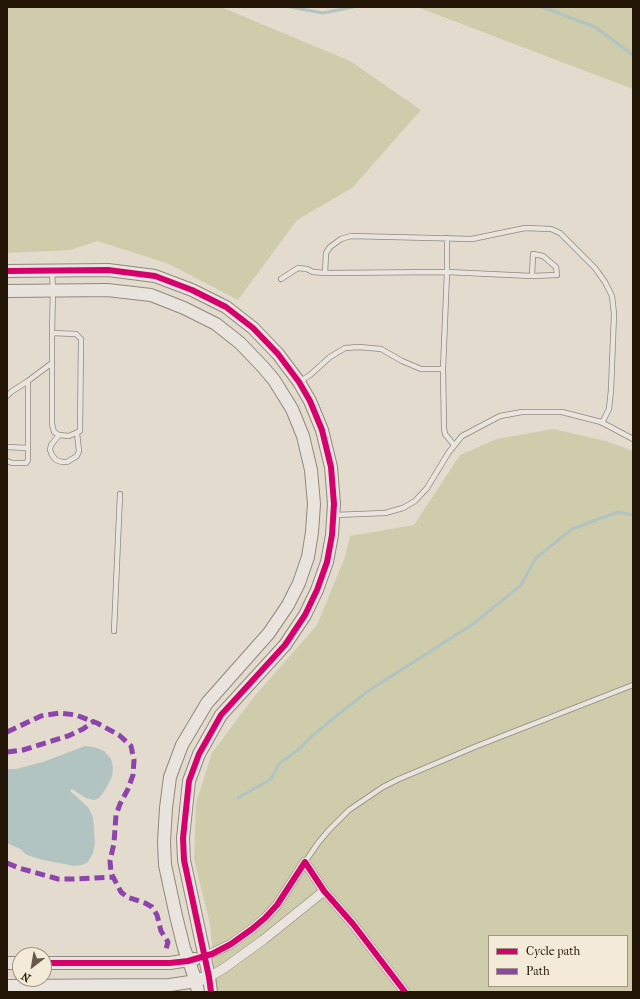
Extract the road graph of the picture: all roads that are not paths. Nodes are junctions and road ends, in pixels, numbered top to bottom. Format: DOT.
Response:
graph roads {
  1 [pos="447,238"];
  2 [pos="52,270"];
  3 [pos="7,271"];
  4 [pos="448,272"];
  5 [pos="325,273"];
  6 [pos="532,276"];
  7 [pos="281,279"];
  8 [pos="53,290"];
  9 [pos="7,291"];
  10 [pos="52,333"];
  11 [pos="52,363"];
  12 [pos="443,369"];
  13 [pos="28,381"];
  14 [pos="299,382"];
  15 [pos="7,396"];
  16 [pos="602,423"];
  17 [pos="77,432"];
  18 [pos="59,435"];
  19 [pos="633,439"];
  20 [pos="454,445"];
  21 [pos="7,447"];
  22 [pos="28,448"];
  23 [pos="7,461"];
  24 [pos="120,494"];
  25 [pos="333,515"];
  26 [pos="114,631"];
  27 [pos="633,685"];
  28 [pos="305,862"];
  29 [pos="324,891"];
  30 [pos="204,957"];
  31 [pos="188,960"];
  32 [pos="52,963"];
  33 [pos="209,977"];
  34 [pos="7,986"];
  35 [pos="197,986"];
  36 [pos="211,992"];
  37 [pos="405,992"];
  1 -- 4 [label="lane"];
  1 -- 5 [label="lane"];
  1 -- 16 [label="lane"];
  2 -- 3 [label="street"];
  2 -- 8 [label="lane"];
  2 -- 14 [label="street"];
  4 -- 5 [label="lane"];
  4 -- 6 [label="lane"];
  4 -- 12 [label="lane"];
  5 -- 7 [label="lane"];
  6 -- 6 [label="lane"];
  8 -- 9 [label="street"];
  8 -- 10 [label="lane"];
  8 -- 31 [label="street"];
  10 -- 11 [label="lane"];
  10 -- 17 [label="lane"];
  11 -- 13 [label="lane"];
  11 -- 18 [label="lane"];
  12 -- 14 [label="lane"];
  12 -- 20 [label="lane"];
  13 -- 15 [label="lane"];
  13 -- 22 [label="lane"];
  14 -- 25 [label="street"];
  16 -- 19 [label="lane"];
  16 -- 20 [label="lane"];
  17 -- 18 [label="lane"];
  17 -- 18 [label="lane"];
  20 -- 25 [label="lane"];
  21 -- 22 [label="lane"];
  22 -- 23 [label="lane"];
  24 -- 26 [label="lane"];
  25 -- 30 [label="street"];
  27 -- 28 [label="lane"];
  28 -- 29 [label="street"];
  28 -- 30 [label="street"];
  29 -- 33 [label="street"];
  29 -- 37 [label="street"];
  30 -- 31 [label="street"];
  30 -- 33 [label="street"];
  31 -- 32 [label="street"];
  31 -- 35 [label="street"];
  33 -- 35 [label="street"];
  33 -- 36 [label="street"];
  34 -- 35 [label="street"];
}
